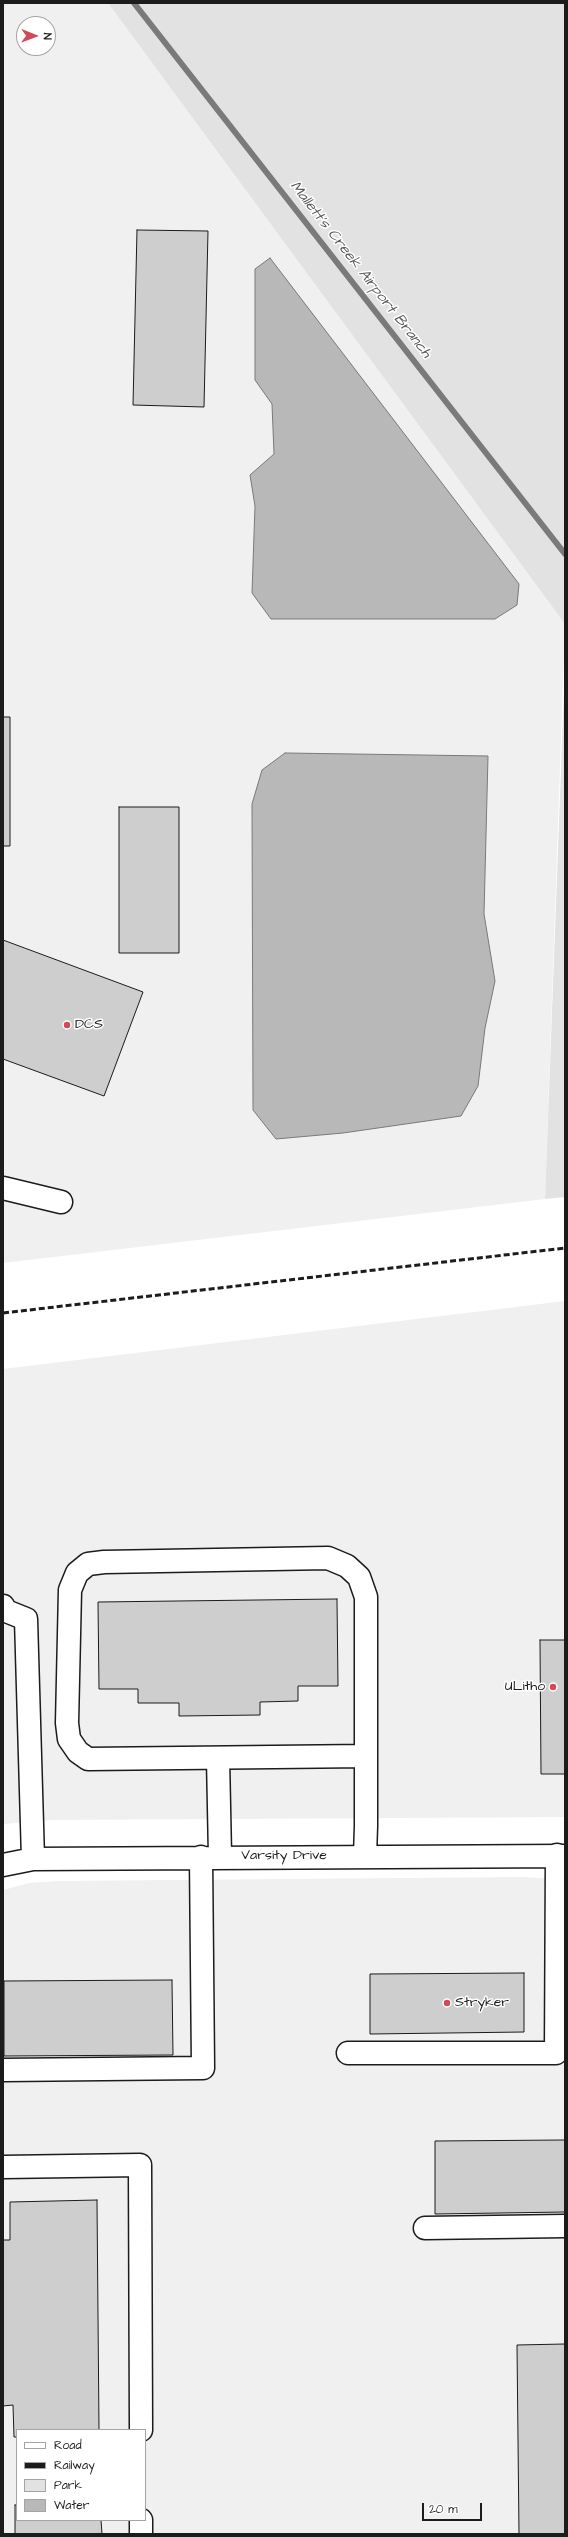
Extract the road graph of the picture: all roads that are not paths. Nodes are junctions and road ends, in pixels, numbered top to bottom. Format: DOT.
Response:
graph roads {
  1 [pos="3,1188"];
  2 [pos="61,1202"];
  3 [pos="3,1606"];
  4 [pos="366,1756"];
  5 [pos="218,1758"];
  6 [pos="365,1856"];
  7 [pos="561,1856"];
  8 [pos="211,1857"];
  9 [pos="33,1859"];
  10 [pos="3,1865"];
  11 [pos="560,1961"];
  12 [pos="348,2053"];
  13 [pos="3,2070"];
  14 [pos="3,2167"];
  15 [pos="565,2226"];
  16 [pos="425,2228"];
  17 [pos="141,2429"];
  18 [pos="141,2521"];
  19 [pos="141,2534"];
  1 -- 2 [label="street"];
  3 -- 9 [label="street"];
  4 -- 5 [label="street"];
  4 -- 5 [label="street"];
  4 -- 6 [label="street"];
  5 -- 8 [label="street"];
  6 -- 7 [label="street, Varsity Drive"];
  6 -- 8 [label="street, Varsity Drive"];
  7 -- 11 [label="street"];
  8 -- 9 [label="street, Varsity Drive"];
  8 -- 13 [label="street"];
  9 -- 10 [label="street, Varsity Drive"];
  11 -- 12 [label="street"];
  14 -- 17 [label="street"];
  15 -- 16 [label="street"];
  18 -- 19 [label="street"];
}
